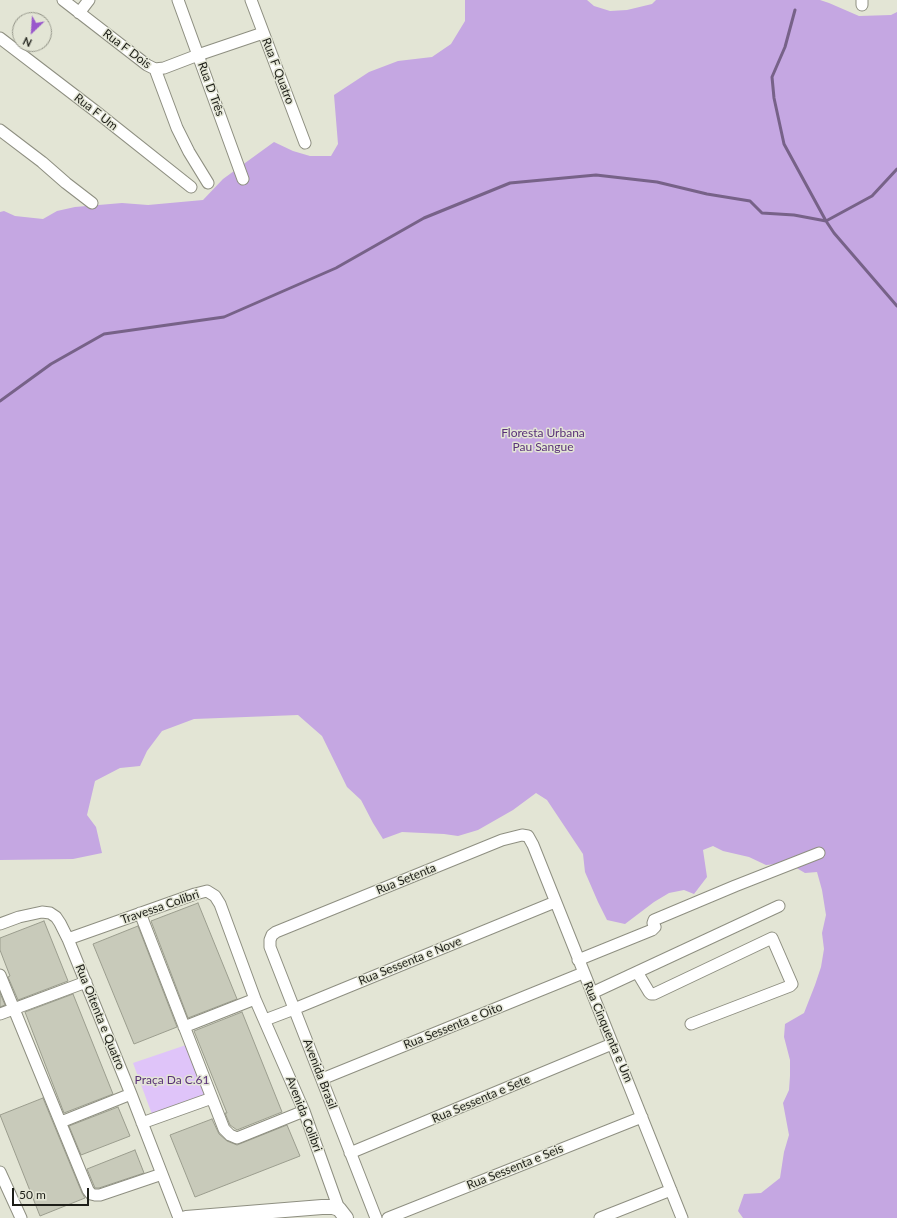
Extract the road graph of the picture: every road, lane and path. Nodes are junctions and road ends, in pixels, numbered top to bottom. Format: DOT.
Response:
graph roads {
  1 [pos="63,0"];
  2 [pos="89,0"];
  3 [pos="178,0"];
  4 [pos="251,0"];
  5 [pos="79,12"];
  6 [pos="263,32"];
  7 [pos="0,38"];
  8 [pos="198,55"];
  9 [pos="155,69"];
  10 [pos="0,130"];
  11 [pos="305,143"];
  12 [pos="243,179"];
  13 [pos="208,183"];
  14 [pos="191,188"];
  15 [pos="92,203"];
  16 [pos="533,845"];
  17 [pos="819,853"];
  18 [pos="555,902"];
  19 [pos="779,906"];
  20 [pos="140,913"];
  21 [pos="0,924"];
  22 [pos="276,932"];
  23 [pos="68,939"];
  24 [pos="578,960"];
  25 [pos="637,972"];
  26 [pos="583,973"];
  27 [pos="0,975"];
  28 [pos="86,982"];
  29 [pos="592,993"];
  30 [pos="255,999"];
  31 [pos="14,1009"];
  32 [pos="294,1009"];
  33 [pos="0,1014"];
  34 [pos="264,1020"];
  35 [pos="691,1024"];
  36 [pos="184,1027"];
  37 [pos="612,1044"];
  38 [pos="322,1079"];
  39 [pos="131,1094"];
  40 [pos="212,1098"];
  41 [pos="304,1111"];
  42 [pos="642,1117"];
  43 [pos="61,1122"];
  44 [pos="142,1123"];
  45 [pos="350,1153"];
  46 [pos="0,1172"];
  47 [pos="162,1174"];
  48 [pos="671,1190"];
  49 [pos="342,1214"];
  50 [pos="236,1216"];
  51 [pos="21,1218"];
  52 [pos="179,1218"];
  53 [pos="186,1218"];
  54 [pos="376,1218"];
  55 [pos="388,1218"];
  56 [pos="600,1218"];
  57 [pos="682,1218"];
  1 -- 5 [label="street, Rua F Dois"];
  2 -- 5 [label="street"];
  3 -- 8 [label="street, Rua D Três"];
  4 -- 6 [label="street, Rua F Quatro"];
  5 -- 9 [label="street, Rua F Dois"];
  6 -- 8 [label="street, Rua F Dois"];
  6 -- 11 [label="street, Rua F Quatro"];
  7 -- 14 [label="street, Rua F Um"];
  8 -- 9 [label="street, Rua F Dois"];
  8 -- 12 [label="street, Rua D Três"];
  9 -- 13 [label="street"];
  10 -- 15 [label="street"];
  16 -- 18 [label="street, Rua Cinquenta e Um"];
  16 -- 22 [label="street, Rua Setenta"];
  17 -- 24 [label="street"];
  18 -- 24 [label="street, Rua Cinquenta e Um"];
  18 -- 32 [label="street, Rua Sessenta e Nove"];
  19 -- 25 [label="street"];
  20 -- 23 [label="street, Travessa Colibri"];
  20 -- 30 [label="street, Travessa Colibri"];
  20 -- 36 [label="street"];
  21 -- 23 [label="street, Rua Oitenta e Quatro"];
  22 -- 32 [label="street, Avenida Brasil"];
  23 -- 28 [label="street, Rua Oitenta e Quatro"];
  24 -- 26 [label="street, Rua Cinquenta e Um"];
  25 -- 29 [label="street"];
  25 -- 35 [label="street"];
  26 -- 29 [label="street, Rua Cinquenta e Um"];
  26 -- 38 [label="street, Rua Sessenta e Oito"];
  27 -- 31 [label="street"];
  28 -- 31 [label="street"];
  28 -- 39 [label="street, Rua Oitenta e Quatro"];
  29 -- 37 [label="street, Rua Cinquenta e Um"];
  30 -- 34 [label="street, Travessa Colibri"];
  30 -- 36 [label="street"];
  31 -- 33 [label="street"];
  31 -- 43 [label="street"];
  32 -- 34 [label="street, Rua Sessenta e Nove"];
  32 -- 38 [label="street, Avenida Brasil"];
  34 -- 41 [label="street, Avenida Colibri"];
  36 -- 40 [label="street"];
  37 -- 42 [label="street, Rua Cinquenta e Um"];
  37 -- 45 [label="street, Rua Sessenta e Sete"];
  38 -- 45 [label="street, Avenida Brasil"];
  39 -- 43 [label="street"];
  39 -- 44 [label="street, Rua Oitenta e Quatro"];
  40 -- 41 [label="street"];
  40 -- 44 [label="street"];
  41 -- 49 [label="street, Avenida Colibri"];
  42 -- 48 [label="street, Rua Cinquenta e Um"];
  42 -- 55 [label="street, Rua Sessenta e Seis"];
  43 -- 47 [label="street"];
  44 -- 47 [label="street, Rua Oitenta e Quatro"];
  45 -- 54 [label="street, Avenida Brasil"];
  46 -- 51 [label="street"];
  47 -- 52 [label="street, Rua Oitenta e Quatro"];
  48 -- 56 [label="street"];
  48 -- 57 [label="street, Rua Cinquenta e Um"];
  49 -- 50 [label="main road"];
  50 -- 53 [label="main road"];
}
